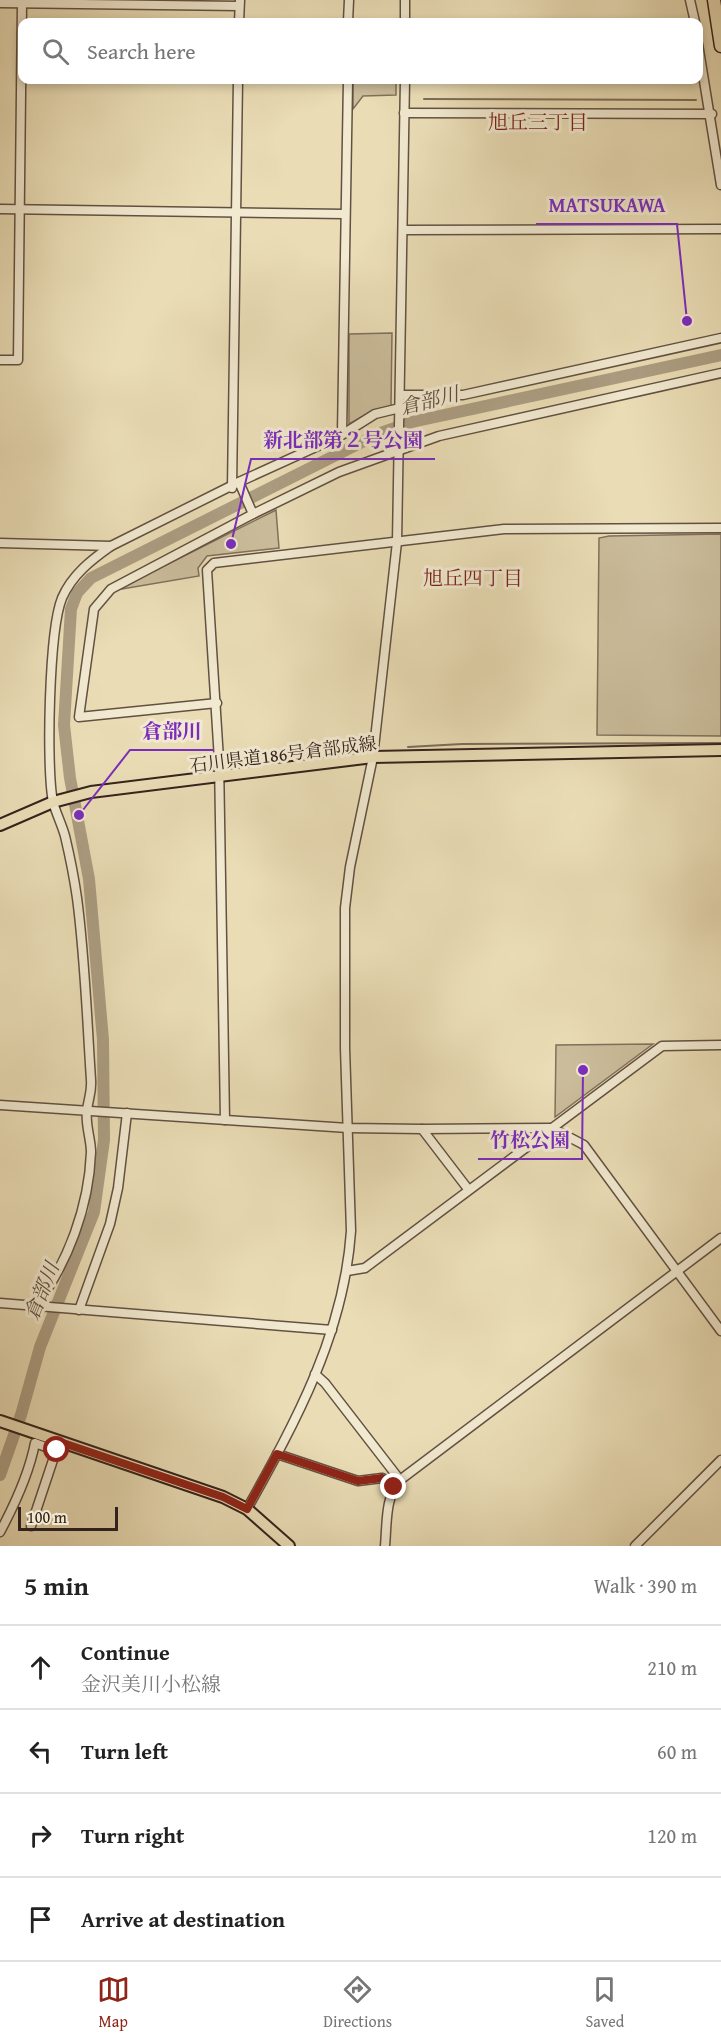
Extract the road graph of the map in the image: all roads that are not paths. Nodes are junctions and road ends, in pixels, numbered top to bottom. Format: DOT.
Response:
graph roads {
  1 [pos="348,0"];
  2 [pos="405,0"];
  3 [pos="690,0"];
  4 [pos="714,0"];
  5 [pos="3,2"];
  6 [pos="33,2"];
  7 [pos="106,3"];
  8 [pos="240,3"];
  9 [pos="22,4"];
  10 [pos="22,18"];
  11 [pos="239,18"];
  12 [pos="348,18"];
  13 [pos="405,18"];
  14 [pos="693,18"];
  15 [pos="721,46"];
  16 [pos="703,66"];
  17 [pos="22,84"];
  18 [pos="238,84"];
  19 [pos="348,84"];
  20 [pos="405,84"];
  21 [pos="404,113"];
  22 [pos="712,114"];
  23 [pos="719,154"];
  24 [pos="721,185"];
  25 [pos="0,209"];
  26 [pos="21,210"];
  27 [pos="237,214"];
  28 [pos="344,214"];
  29 [pos="721,229"];
  30 [pos="403,230"];
  31 [pos="721,338"];
  32 [pos="0,360"];
  33 [pos="721,373"];
  34 [pos="400,395"];
  35 [pos="399,411"];
  36 [pos="342,433"];
  37 [pos="399,452"];
  38 [pos="237,486"];
  39 [pos="252,512"];
  40 [pos="721,528"];
  41 [pos="397,542"];
  42 [pos="0,543"];
  43 [pos="111,546"];
  44 [pos="217,703"];
  45 [pos="721,750"];
  46 [pos="373,757"];
  47 [pos="220,778"];
  48 [pos="55,801"];
  49 [pos="0,825"];
  50 [pos="721,1046"];
  51 [pos="0,1106"];
  52 [pos="89,1112"];
  53 [pos="125,1113"];
  54 [pos="225,1120"];
  55 [pos="348,1128"];
  56 [pos="552,1128"];
  57 [pos="422,1129"];
  58 [pos="468,1189"];
  59 [pos="721,1238"];
  60 [pos="678,1270"];
  61 [pos="347,1271"];
  62 [pos="0,1303"];
  63 [pos="38,1306"];
  64 [pos="75,1310"];
  65 [pos="333,1330"];
  66 [pos="721,1331"];
  67 [pos="315,1374"];
  68 [pos="2,1422"];
  69 [pos="58,1446"];
  70 [pos="277,1454"];
  71 [pos="721,1460"];
  72 [pos="397,1484"];
  73 [pos="247,1509"];
  74 [pos="31,1526"];
  75 [pos="0,1532"];
  76 [pos="289,1546"];
  77 [pos="385,1546"];
  78 [pos="635,1546"];
  1 -- 12 [label="street"];
  2 -- 13 [label="street"];
  3 -- 14 [label="street"];
  4 -- 15 [label="highway"];
  5 -- 9 [label="street"];
  6 -- 7 [label="street"];
  6 -- 9 [label="street"];
  7 -- 8 [label="street"];
  8 -- 11 [label="street"];
  9 -- 10 [label="street"];
  16 -- 22 [label="street"];
  17 -- 26 [label="street"];
  18 -- 27 [label="street"];
  19 -- 28 [label="street"];
  20 -- 21 [label="street"];
  21 -- 22 [label="street"];
  21 -- 30 [label="street"];
  22 -- 23 [label="street"];
  23 -- 24 [label="street"];
  25 -- 26 [label="street"];
  26 -- 27 [label="street"];
  26 -- 32 [label="street"];
  27 -- 28 [label="street"];
  27 -- 38 [label="street"];
  28 -- 36 [label="street"];
  29 -- 30 [label="street"];
  30 -- 34 [label="street"];
  31 -- 34 [label="street"];
  33 -- 37 [label="street"];
  34 -- 35 [label="street"];
  35 -- 36 [label="street"];
  35 -- 37 [label="street"];
  36 -- 38 [label="street"];
  37 -- 39 [label="street"];
  37 -- 41 [label="street"];
  38 -- 39 [label="street"];
  38 -- 43 [label="street"];
  39 -- 44 [label="street"];
  40 -- 41 [label="street"];
  41 -- 44 [label="street"];
  41 -- 46 [label="street"];
  42 -- 43 [label="street"];
  43 -- 48 [label="street"];
  44 -- 47 [label="street"];
  45 -- 46 [label="main road, 石川県道186号倉部成線"];
  46 -- 47 [label="main road, 石川県道186号倉部成線"];
  46 -- 55 [label="street"];
  47 -- 48 [label="main road, 石川県道186号倉部成線"];
  47 -- 54 [label="street"];
  48 -- 49 [label="main road, 石川県道186号倉部成線"];
  48 -- 52 [label="street"];
  50 -- 56 [label="street"];
  51 -- 52 [label="street"];
  52 -- 53 [label="street"];
  52 -- 63 [label="street"];
  53 -- 54 [label="street"];
  53 -- 64 [label="street"];
  54 -- 55 [label="street"];
  55 -- 57 [label="street"];
  55 -- 61 [label="street"];
  56 -- 57 [label="street"];
  56 -- 58 [label="street"];
  56 -- 60 [label="street"];
  57 -- 58 [label="street"];
  58 -- 61 [label="street"];
  59 -- 60 [label="street"];
  60 -- 66 [label="street"];
  60 -- 72 [label="street"];
  61 -- 65 [label="street"];
  62 -- 63 [label="street"];
  63 -- 64 [label="street"];
  64 -- 65 [label="street"];
  65 -- 67 [label="street"];
  67 -- 70 [label="street"];
  67 -- 72 [label="street"];
  68 -- 69 [label="main road"];
  69 -- 73 [label="main road"];
  69 -- 74 [label="street"];
  69 -- 75 [label="street"];
  70 -- 72 [label="street"];
  70 -- 73 [label="street"];
  71 -- 78 [label="street"];
  72 -- 77 [label="street"];
  73 -- 76 [label="main road"];
}
